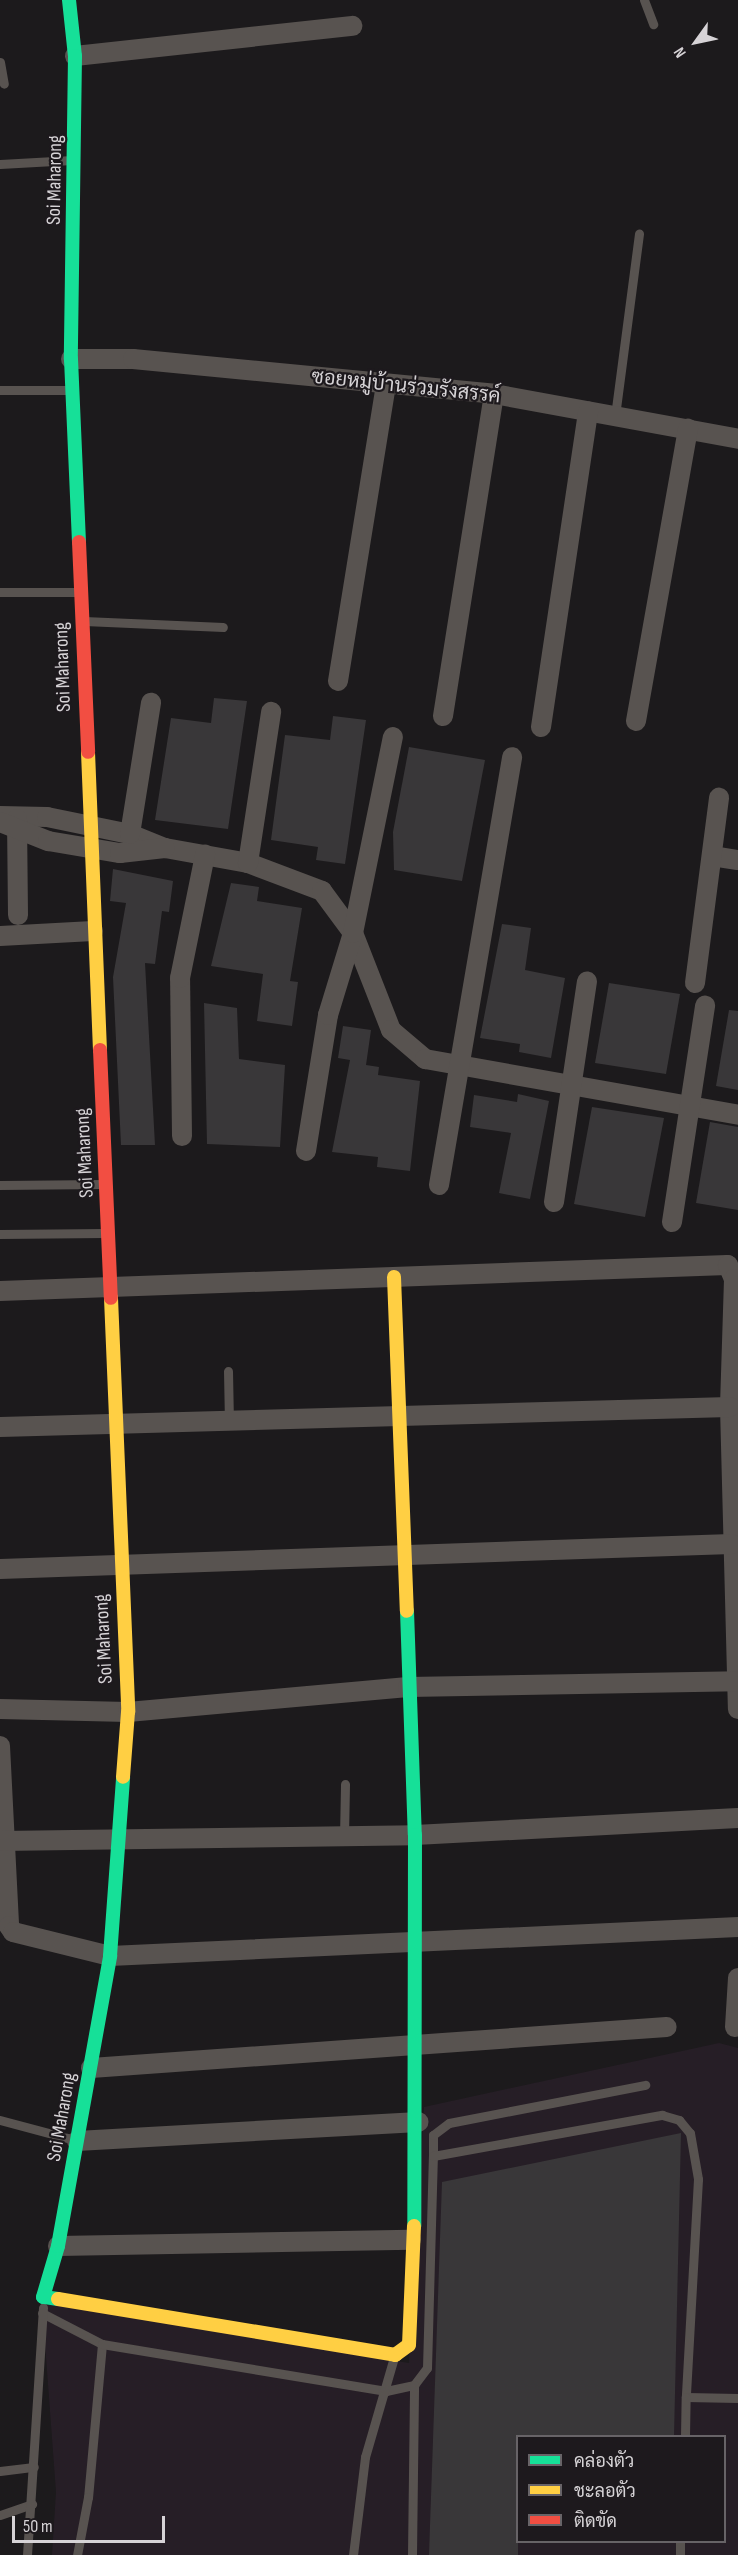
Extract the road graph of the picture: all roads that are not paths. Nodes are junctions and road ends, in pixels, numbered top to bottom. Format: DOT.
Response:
graph roads {
  1 [pos="69,0"];
  2 [pos="644,0"];
  3 [pos="653,24"];
  4 [pos="352,26"];
  5 [pos="75,56"];
  6 [pos="0,62"];
  7 [pos="4,84"];
  8 [pos="75,160"];
  9 [pos="0,164"];
  10 [pos="639,234"];
  11 [pos="71,359"];
  12 [pos="386,385"];
  13 [pos="0,390"];
  14 [pos="72,390"];
  15 [pos="494,394"];
  16 [pos="588,411"];
  17 [pos="615,416"];
  18 [pos="688,429"];
  19 [pos="738,439"];
  20 [pos="0,592"];
  21 [pos="80,592"];
  22 [pos="81,621"];
  23 [pos="223,627"];
  24 [pos="338,681"];
  25 [pos="151,703"];
  26 [pos="272,712"];
  27 [pos="443,716"];
  28 [pos="636,721"];
  29 [pos="541,728"];
  30 [pos="393,737"];
  31 [pos="512,757"];
  32 [pos="719,798"];
  33 [pos="8,821"];
  34 [pos="88,826"];
  35 [pos="130,834"];
  36 [pos="89,847"];
  37 [pos="165,848"];
  38 [pos="205,855"];
  39 [pos="712,856"];
  40 [pos="738,860"];
  41 [pos="248,863"];
  42 [pos="18,915"];
  43 [pos="93,931"];
  44 [pos="353,933"];
  45 [pos="0,936"];
  46 [pos="587,981"];
  47 [pos="695,982"];
  48 [pos="705,1006"];
  49 [pos="460,1068"];
  50 [pos="571,1084"];
  51 [pos="690,1106"];
  52 [pos="738,1114"];
  53 [pos="182,1136"];
  54 [pos="306,1151"];
  55 [pos="106,1184"];
  56 [pos="0,1185"];
  57 [pos="439,1185"];
  58 [pos="554,1202"];
  59 [pos="672,1222"];
  60 [pos="108,1233"];
  61 [pos="0,1234"];
  62 [pos="394,1277"];
  63 [pos="110,1287"];
  64 [pos="0,1291"];
  65 [pos="228,1371"];
  66 [pos="730,1407"];
  67 [pos="399,1416"];
  68 [pos="229,1423"];
  69 [pos="113,1426"];
  70 [pos="0,1427"];
  71 [pos="732,1544"];
  72 [pos="404,1551"];
  73 [pos="119,1562"];
  74 [pos="0,1569"];
  75 [pos="736,1605"];
  76 [pos="737,1681"];
  77 [pos="408,1687"];
  78 [pos="0,1709"];
  79 [pos="738,1709"];
  80 [pos="128,1712"];
  81 [pos="0,1746"];
  82 [pos="345,1784"];
  83 [pos="737,1818"];
  84 [pos="415,1835"];
  85 [pos="344,1837"];
  86 [pos="4,1841"];
  87 [pos="118,1841"];
  88 [pos="736,1927"];
  89 [pos="413,1944"];
  90 [pos="110,1956"];
  91 [pos="738,1978"];
  92 [pos="667,2027"];
  93 [pos="735,2027"];
  94 [pos="414,2041"];
  95 [pos="91,2068"];
  96 [pos="645,2085"];
  97 [pos="0,2120"];
  98 [pos="418,2122"];
  99 [pos="77,2141"];
  100 [pos="433,2156"];
  101 [pos="411,2240"];
  102 [pos="58,2246"];
  103 [pos="44,2297"];
  104 [pos="42,2313"];
  105 [pos="102,2344"];
  106 [pos="395,2355"];
  107 [pos="414,2385"];
  108 [pos="386,2391"];
  109 [pos="686,2397"];
  110 [pos="736,2399"];
  111 [pos="685,2435"];
  112 [pos="34,2467"];
  113 [pos="0,2471"];
  114 [pos="32,2504"];
  115 [pos="0,2515"];
  116 [pos="27,2555"];
  117 [pos="76,2555"];
  118 [pos="353,2555"];
  119 [pos="412,2555"];
  1 -- 5 [label="street, Soi Maharong"];
  2 -- 3 [label="lane"];
  4 -- 5 [label="street"];
  5 -- 8 [label="street, Soi Maharong"];
  6 -- 7 [label="lane"];
  8 -- 9 [label="lane"];
  8 -- 11 [label="street, Soi Maharong"];
  10 -- 17 [label="lane"];
  11 -- 12 [label="street, ซอยหมู่บ้านร่วมรังสรรค์"];
  11 -- 14 [label="street, Soi Maharong"];
  12 -- 15 [label="street, ซอยหมู่บ้านร่วมรังสรรค์"];
  12 -- 24 [label="street"];
  13 -- 14 [label="lane"];
  14 -- 21 [label="street, Soi Maharong"];
  15 -- 16 [label="street, ซอยหมู่บ้านร่วมรังสรรค์"];
  15 -- 27 [label="street"];
  16 -- 17 [label="street, ซอยหมู่บ้านร่วมรังสรรค์"];
  16 -- 29 [label="street"];
  17 -- 18 [label="street, ซอยหมู่บ้านร่วมรังสรรค์"];
  18 -- 19 [label="street, ซอยหมู่บ้านร่วมรังสรรค์"];
  18 -- 28 [label="street"];
  20 -- 21 [label="lane"];
  21 -- 22 [label="street, Soi Maharong"];
  22 -- 23 [label="lane"];
  22 -- 34 [label="street, Soi Maharong"];
  25 -- 35 [label="street"];
  26 -- 41 [label="street"];
  30 -- 44 [label="street"];
  31 -- 49 [label="street"];
  32 -- 39 [label="street"];
  33 -- 34 [label="street"];
  33 -- 36 [label="street"];
  33 -- 42 [label="street"];
  34 -- 35 [label="street"];
  34 -- 36 [label="street, Soi Maharong"];
  35 -- 37 [label="street"];
  36 -- 37 [label="street"];
  36 -- 43 [label="street, Soi Maharong"];
  37 -- 38 [label="street"];
  38 -- 41 [label="street"];
  38 -- 53 [label="street"];
  39 -- 40 [label="street"];
  39 -- 47 [label="street"];
  41 -- 44 [label="street"];
  43 -- 45 [label="street"];
  43 -- 55 [label="street, Soi Maharong"];
  44 -- 49 [label="street"];
  44 -- 54 [label="street"];
  46 -- 50 [label="street"];
  48 -- 51 [label="street"];
  49 -- 50 [label="street"];
  49 -- 57 [label="street"];
  50 -- 51 [label="street"];
  50 -- 58 [label="street"];
  51 -- 52 [label="street"];
  51 -- 59 [label="street"];
  55 -- 56 [label="lane"];
  55 -- 60 [label="street, Soi Maharong"];
  60 -- 61 [label="lane"];
  60 -- 63 [label="street, Soi Maharong"];
  62 -- 63 [label="street"];
  62 -- 66 [label="street"];
  62 -- 67 [label="street"];
  63 -- 64 [label="street"];
  63 -- 69 [label="street, Soi Maharong"];
  65 -- 68 [label="lane"];
  66 -- 67 [label="street"];
  66 -- 71 [label="street"];
  67 -- 68 [label="street"];
  67 -- 72 [label="street"];
  68 -- 69 [label="street"];
  69 -- 70 [label="street"];
  69 -- 73 [label="street, Soi Maharong"];
  71 -- 72 [label="street"];
  71 -- 75 [label="street"];
  72 -- 73 [label="street"];
  72 -- 77 [label="street"];
  73 -- 74 [label="street"];
  73 -- 80 [label="street, Soi Maharong"];
  75 -- 76 [label="street"];
  76 -- 77 [label="street"];
  76 -- 79 [label="street"];
  77 -- 80 [label="street"];
  77 -- 84 [label="street"];
  78 -- 80 [label="street"];
  80 -- 87 [label="street, Soi Maharong"];
  81 -- 86 [label="street"];
  82 -- 85 [label="lane"];
  83 -- 84 [label="street"];
  84 -- 85 [label="street"];
  84 -- 89 [label="street"];
  85 -- 87 [label="street"];
  86 -- 87 [label="street"];
  86 -- 90 [label="street"];
  87 -- 90 [label="street, Soi Maharong"];
  88 -- 89 [label="street"];
  89 -- 90 [label="street"];
  89 -- 94 [label="street"];
  90 -- 95 [label="street, Soi Maharong"];
  91 -- 93 [label="street"];
  92 -- 94 [label="street"];
  94 -- 95 [label="street"];
  94 -- 98 [label="street"];
  95 -- 99 [label="street, Soi Maharong"];
  96 -- 100 [label="lane"];
  97 -- 99 [label="lane"];
  98 -- 99 [label="street"];
  98 -- 101 [label="street"];
  99 -- 102 [label="street, Soi Maharong"];
  100 -- 107 [label="lane"];
  100 -- 109 [label="lane"];
  101 -- 102 [label="street"];
  101 -- 106 [label="street"];
  102 -- 103 [label="street, Soi Maharong"];
  103 -- 104 [label="lane"];
  103 -- 106 [label="street"];
  104 -- 105 [label="lane"];
  104 -- 112 [label="lane"];
  105 -- 108 [label="lane"];
  105 -- 117 [label="lane"];
  106 -- 108 [label="lane"];
  107 -- 108 [label="lane"];
  107 -- 119 [label="lane"];
  108 -- 118 [label="lane"];
  109 -- 110 [label="lane"];
  109 -- 111 [label="lane"];
  112 -- 113 [label="lane"];
  112 -- 114 [label="lane"];
  114 -- 115 [label="lane"];
  114 -- 116 [label="lane"];
}
